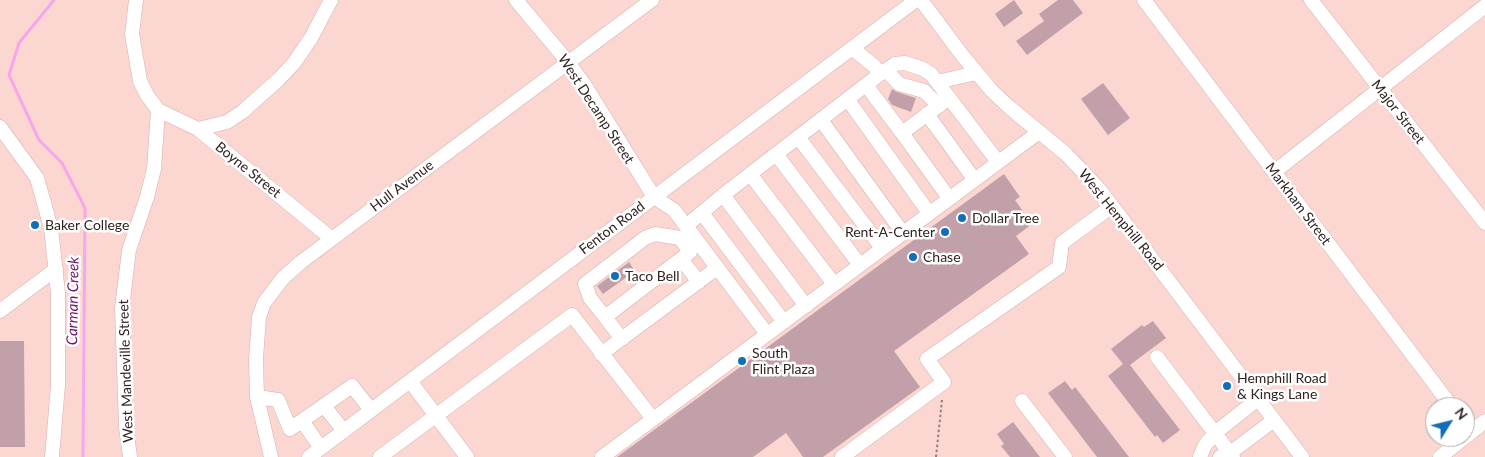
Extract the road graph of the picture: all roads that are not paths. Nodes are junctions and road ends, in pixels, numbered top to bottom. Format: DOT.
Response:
graph roads {
  1 [pos="136,0"];
  2 [pos="331,0"];
  3 [pos="516,0"];
  4 [pos="652,0"];
  5 [pos="916,0"];
  6 [pos="921,0"];
  7 [pos="1144,0"];
  8 [pos="1311,0"];
  9 [pos="1482,6"];
  10 [pos="852,48"];
  11 [pos="568,62"];
  12 [pos="883,72"];
  13 [pos="976,73"];
  14 [pos="937,82"];
  15 [pos="866,85"];
  16 [pos="1380,89"];
  17 [pos="848,100"];
  18 [pos="944,102"];
  19 [pos="158,110"];
  20 [pos="927,114"];
  21 [pos="821,120"];
  22 [pos="0,127"];
  23 [pos="198,129"];
  24 [pos="1039,132"];
  25 [pos="902,134"];
  26 [pos="798,137"];
  27 [pos="776,154"];
  28 [pos="998,162"];
  29 [pos="1274,172"];
  30 [pos="750,174"];
  31 [pos="974,179"];
  32 [pos="722,195"];
  33 [pos="654,197"];
  34 [pos="949,198"];
  35 [pos="1112,206"];
  36 [pos="702,213"];
  37 [pos="929,213"];
  38 [pos="1485,223"];
  39 [pos="686,226"];
  40 [pos="903,232"];
  41 [pos="332,239"];
  42 [pos="882,248"];
  43 [pos="681,259"];
  44 [pos="860,265"];
  45 [pos="717,268"];
  46 [pos="56,269"];
  47 [pos="699,282"];
  48 [pos="834,284"];
  49 [pos="806,306"];
  50 [pos="0,311"];
  51 [pos="605,317"];
  52 [pos="784,322"];
  53 [pos="767,334"];
  54 [pos="622,339"];
  55 [pos="601,354"];
  56 [pos="1157,357"];
  57 [pos="410,381"];
  58 [pos="258,397"];
  59 [pos="1444,397"];
  60 [pos="1258,399"];
  61 [pos="1022,401"];
  62 [pos="324,406"];
  63 [pos="372,410"];
  64 [pos="436,415"];
  65 [pos="653,419"];
  66 [pos="1274,420"];
  67 [pos="302,421"];
  68 [pos="344,431"];
  69 [pos="1215,433"];
  70 [pos="1450,447"];
  71 [pos="321,448"];
  72 [pos="1228,456"];
  73 [pos="52,457"];
  74 [pos="130,457"];
  75 [pos="271,457"];
  76 [pos="309,457"];
  77 [pos="380,457"];
  78 [pos="467,457"];
  79 [pos="602,457"];
  80 [pos="842,457"];
  81 [pos="1065,457"];
  82 [pos="1200,457"];
  83 [pos="1302,457"];
  84 [pos="1440,457"];
  1 -- 19 [label="street"];
  2 -- 23 [label="street"];
  3 -- 11 [label="street, West Decamp Street"];
  4 -- 11 [label="street, Hull Avenue"];
  5 -- 10 [label="street, Fenton Road"];
  6 -- 13 [label="street, West Hemphill Road"];
  7 -- 29 [label="street, Markham Street"];
  8 -- 16 [label="street, Major Street"];
  9 -- 16 [label="street"];
  10 -- 12 [label="street"];
  10 -- 33 [label="street, Fenton Road"];
  11 -- 33 [label="street, West Decamp Street"];
  11 -- 41 [label="street, Hull Avenue"];
  12 -- 14 [label="street"];
  12 -- 15 [label="street"];
  12 -- 18 [label="street"];
  13 -- 14 [label="street"];
  13 -- 24 [label="street, West Hemphill Road"];
  14 -- 18 [label="street"];
  15 -- 17 [label="street"];
  15 -- 25 [label="street"];
  16 -- 29 [label="street"];
  16 -- 38 [label="street, Major Street"];
  17 -- 21 [label="street"];
  17 -- 37 [label="street"];
  18 -- 20 [label="street"];
  18 -- 28 [label="street"];
  19 -- 23 [label="street, Boyne Street"];
  19 -- 74 [label="street, West Mandeville Street"];
  20 -- 25 [label="street"];
  20 -- 31 [label="street"];
  21 -- 26 [label="street"];
  21 -- 40 [label="street"];
  22 -- 46 [label="street"];
  23 -- 41 [label="street, Boyne Street"];
  24 -- 28 [label="street"];
  24 -- 35 [label="street, West Hemphill Road"];
  25 -- 34 [label="street"];
  26 -- 27 [label="street"];
  26 -- 42 [label="street"];
  27 -- 30 [label="street"];
  27 -- 44 [label="street"];
  28 -- 31 [label="street"];
  29 -- 59 [label="street, Markham Street"];
  30 -- 32 [label="street"];
  30 -- 48 [label="street"];
  31 -- 34 [label="street"];
  32 -- 36 [label="street"];
  32 -- 49 [label="street"];
  33 -- 39 [label="street"];
  33 -- 57 [label="street, Fenton Road"];
  34 -- 37 [label="street"];
  35 -- 60 [label="street, West Hemphill Road"];
  35 -- 80 [label="street"];
  36 -- 39 [label="street"];
  36 -- 52 [label="street"];
  37 -- 40 [label="street"];
  39 -- 45 [label="street"];
  40 -- 42 [label="street"];
  41 -- 58 [label="street, Hull Avenue"];
  42 -- 44 [label="street"];
  43 -- 47 [label="street"];
  43 -- 51 [label="street"];
  43 -- 51 [label="street"];
  44 -- 48 [label="street"];
  45 -- 47 [label="street"];
  45 -- 53 [label="street"];
  46 -- 50 [label="street"];
  46 -- 73 [label="street"];
  47 -- 54 [label="street"];
  48 -- 49 [label="street"];
  49 -- 52 [label="street"];
  51 -- 54 [label="street"];
  52 -- 53 [label="street"];
  53 -- 65 [label="street"];
  54 -- 55 [label="street"];
  55 -- 64 [label="street"];
  55 -- 65 [label="street"];
  56 -- 69 [label="street"];
  57 -- 63 [label="street, Fenton Road"];
  57 -- 64 [label="street"];
  58 -- 67 [label="street"];
  58 -- 75 [label="street, Hull Avenue"];
  60 -- 66 [label="street, West Hemphill Road"];
  60 -- 69 [label="street"];
  61 -- 81 [label="street"];
  62 -- 63 [label="street"];
  62 -- 67 [label="street"];
  62 -- 68 [label="street"];
  63 -- 68 [label="street, Fenton Road"];
  64 -- 77 [label="street"];
  64 -- 78 [label="street"];
  65 -- 79 [label="street"];
  66 -- 72 [label="street"];
  66 -- 83 [label="street, West Hemphill Road"];
  67 -- 71 [label="street"];
  68 -- 71 [label="street, Fenton Road"];
  69 -- 72 [label="street"];
  69 -- 82 [label="street"];
  70 -- 84 [label="street"];
  71 -- 76 [label="street, Fenton Road"];
}
